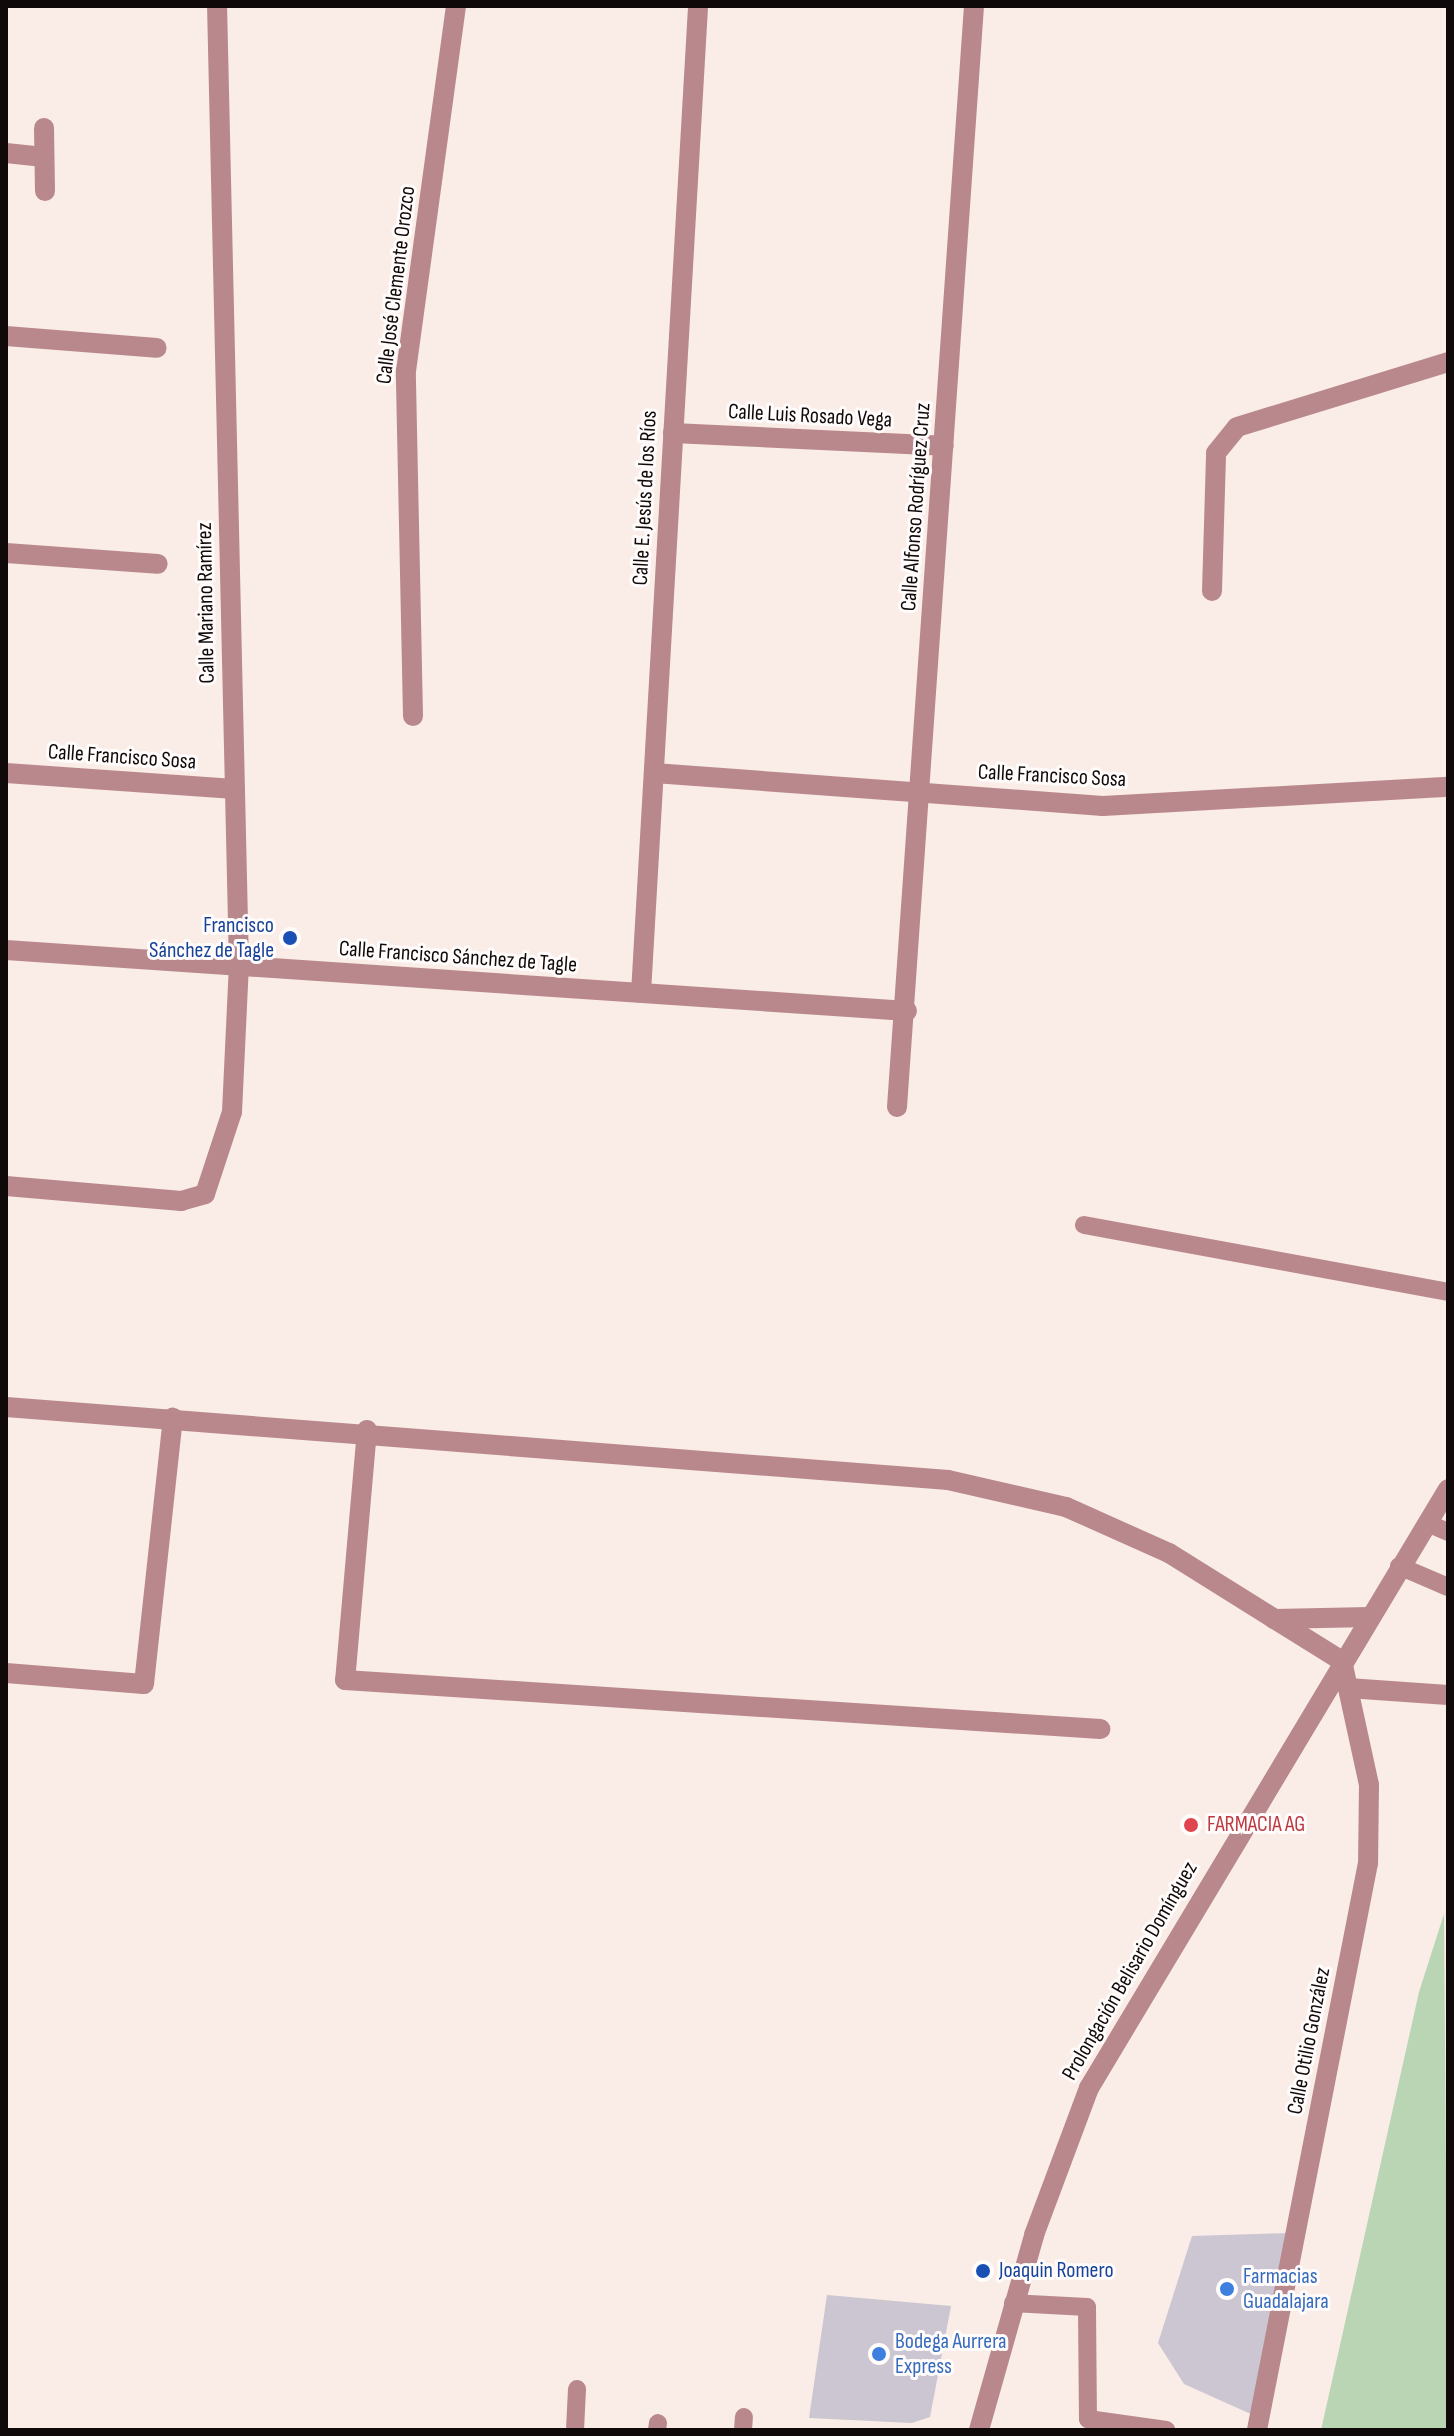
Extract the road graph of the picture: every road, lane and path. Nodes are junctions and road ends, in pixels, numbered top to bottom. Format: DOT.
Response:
graph roads {
  1 [pos="217,6"];
  2 [pos="456,6"];
  3 [pos="698,6"];
  4 [pos="974,6"];
  5 [pos="44,128"];
  6 [pos="6,153"];
  7 [pos="44,157"];
  8 [pos="45,191"];
  9 [pos="6,336"];
  10 [pos="157,348"];
  11 [pos="1448,362"];
  12 [pos="673,433"];
  13 [pos="944,446"];
  14 [pos="6,553"];
  15 [pos="158,564"];
  16 [pos="1212,591"];
  17 [pos="413,716"];
  18 [pos="6,773"];
  19 [pos="654,773"];
  20 [pos="1448,787"];
  21 [pos="234,789"];
  22 [pos="921,793"];
  23 [pos="6,950"];
  24 [pos="239,966"];
  25 [pos="641,993"];
  26 [pos="907,1011"];
  27 [pos="897,1107"];
  28 [pos="6,1186"];
  29 [pos="1084,1225"];
  30 [pos="1448,1292"];
  31 [pos="6,1407"];
  32 [pos="173,1418"];
  33 [pos="367,1430"];
  34 [pos="1448,1489"];
  35 [pos="1427,1523"];
  36 [pos="1448,1532"];
  37 [pos="1399,1566"];
  38 [pos="1448,1587"];
  39 [pos="1370,1617"];
  40 [pos="1274,1619"];
  41 [pos="1342,1661"];
  42 [pos="6,1673"];
  43 [pos="1348,1688"];
  44 [pos="1448,1695"];
  45 [pos="1100,1729"];
  46 [pos="1013,2303"];
  47 [pos="577,2389"];
  48 [pos="575,2430"];
  49 [pos="979,2430"];
  50 [pos="1166,2430"];
  51 [pos="1257,2430"];
  1 -- 21 [label="street, Calle Mariano Ramírez"];
  2 -- 17 [label="street, Calle José Clemente Orozco"];
  3 -- 12 [label="street, Calle E. Jesús de los Ríos"];
  4 -- 13 [label="street, Calle Alfonso Rodríguez Cruz"];
  5 -- 7 [label="street"];
  6 -- 7 [label="street"];
  7 -- 8 [label="street"];
  9 -- 10 [label="street"];
  11 -- 16 [label="street"];
  12 -- 13 [label="street, Calle Luis Rosado Vega"];
  12 -- 19 [label="street, Calle E. Jesús de los Ríos"];
  13 -- 22 [label="street, Calle Alfonso Rodríguez Cruz"];
  14 -- 15 [label="street"];
  18 -- 21 [label="street, Calle Francisco Sosa"];
  19 -- 22 [label="street, Calle Francisco Sosa"];
  19 -- 25 [label="street, Calle E. Jesús de los Ríos"];
  20 -- 22 [label="street, Calle Francisco Sosa"];
  21 -- 24 [label="street, Calle Mariano Ramírez"];
  22 -- 26 [label="street, Calle Alfonso Rodríguez Cruz"];
  23 -- 24 [label="street, Calle Francisco Sánchez de Tagle"];
  24 -- 25 [label="street, Calle Francisco Sánchez de Tagle"];
  24 -- 28 [label="street, Calle Mariano Ramírez"];
  25 -- 26 [label="street, Calle Francisco Sánchez de Tagle"];
  26 -- 27 [label="street, Calle Alfonso Rodríguez Cruz"];
  29 -- 30 [label="lane"];
  31 -- 32 [label="street"];
  32 -- 33 [label="street"];
  32 -- 42 [label="street"];
  33 -- 40 [label="street"];
  33 -- 45 [label="street"];
  34 -- 35 [label="street, Prolongación Belisario Domínguez"];
  35 -- 36 [label="lane"];
  35 -- 37 [label="street, Prolongación Belisario Domínguez"];
  37 -- 38 [label="lane"];
  37 -- 39 [label="street, Prolongación Belisario Domínguez"];
  39 -- 40 [label="street"];
  39 -- 41 [label="street, Prolongación Belisario Domínguez"];
  40 -- 41 [label="street"];
  41 -- 43 [label="street, Calle Otilio González"];
  41 -- 46 [label="street, Prolongación Belisario Domínguez"];
  43 -- 44 [label="street"];
  43 -- 51 [label="street, Calle Otilio González"];
  46 -- 49 [label="street, Prolongación Belisario Domínguez"];
  46 -- 50 [label="lane"];
  47 -- 48 [label="lane"];
}
